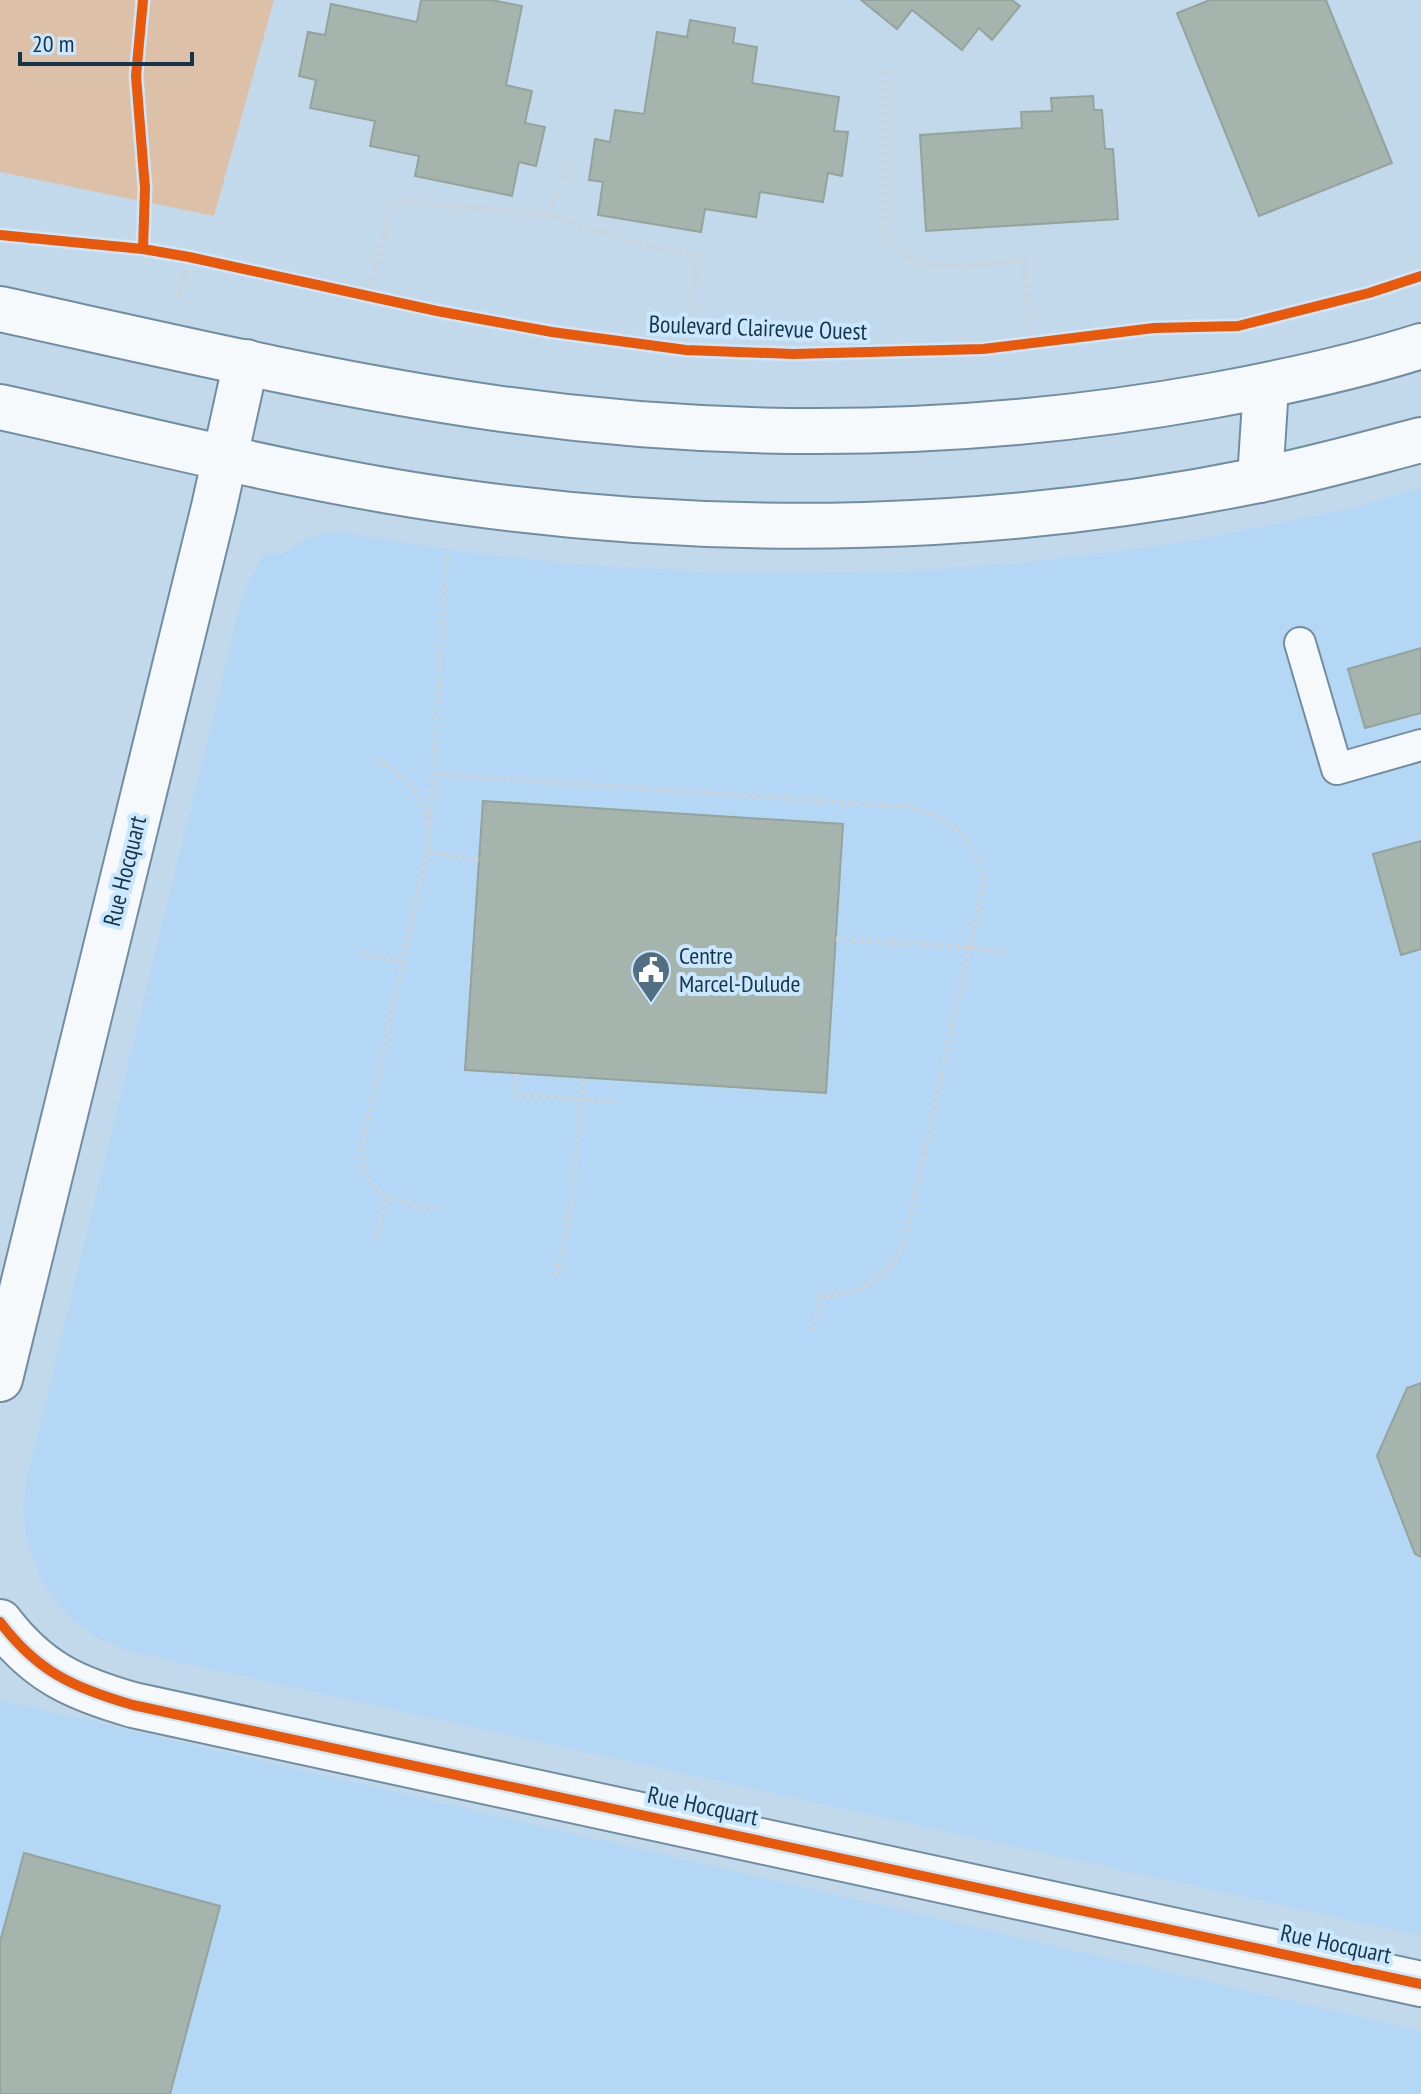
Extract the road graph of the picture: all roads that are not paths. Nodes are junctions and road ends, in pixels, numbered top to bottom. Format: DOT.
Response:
graph roads {
  1 [pos="0,309"];
  2 [pos="1421,346"];
  3 [pos="246,362"];
  4 [pos="1266,386"];
  5 [pos="0,407"];
  6 [pos="1421,440"];
  7 [pos="225,458"];
  8 [pos="1260,480"];
  9 [pos="1300,643"];
  10 [pos="1421,745"];
  11 [pos="0,1379"];
  12 [pos="0,1622"];
  13 [pos="1421,1984"];
  1 -- 3 [label="street"];
  2 -- 4 [label="street"];
  3 -- 4 [label="street"];
  3 -- 7 [label="street, Rue Hocquart"];
  4 -- 8 [label="street"];
  5 -- 7 [label="street"];
  6 -- 8 [label="street"];
  7 -- 8 [label="street"];
  7 -- 11 [label="street, Rue Hocquart"];
  9 -- 10 [label="lane"];
  12 -- 13 [label="street, Rue Hocquart"];
}
